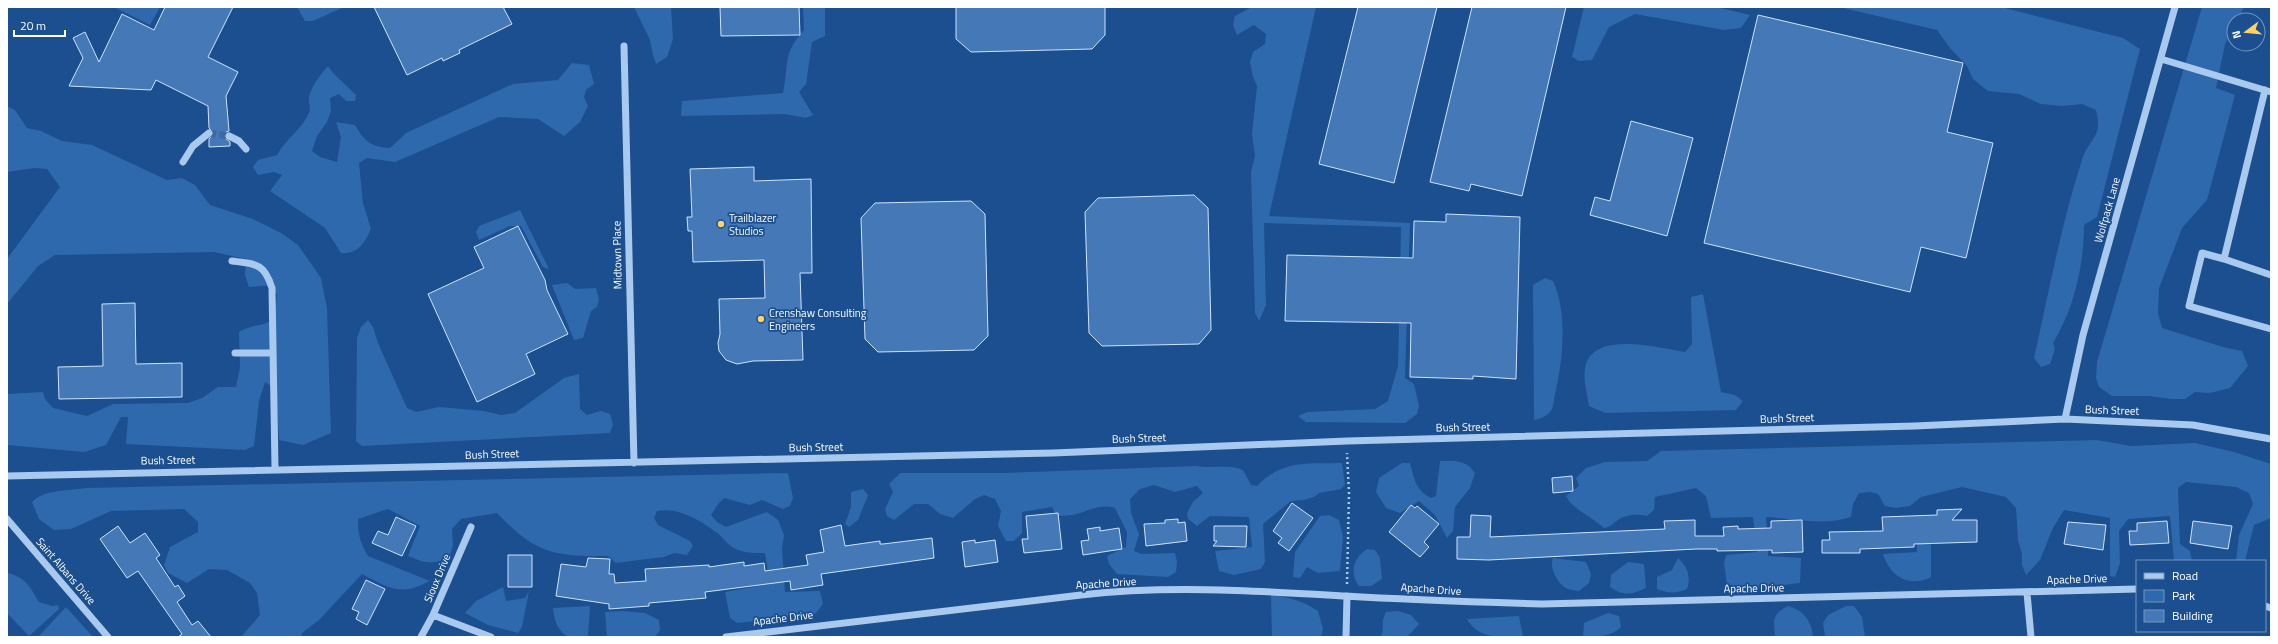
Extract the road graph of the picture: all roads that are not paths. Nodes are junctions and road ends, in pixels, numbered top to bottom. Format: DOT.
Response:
graph roads {
  1 [pos="2175,7"];
  2 [pos="624,46"];
  3 [pos="2161,59"];
  4 [pos="2268,91"];
  5 [pos="209,133"];
  6 [pos="229,136"];
  7 [pos="246,149"];
  8 [pos="183,162"];
  9 [pos="2224,259"];
  10 [pos="232,261"];
  11 [pos="2271,275"];
  12 [pos="2271,329"];
  13 [pos="235,353"];
  14 [pos="273,353"];
  15 [pos="2065,419"];
  16 [pos="2271,439"];
  17 [pos="634,462"];
  18 [pos="275,468"];
  19 [pos="7,476"];
  20 [pos="7,519"];
  21 [pos="471,527"];
  22 [pos="2136,589"];
  23 [pos="2027,592"];
  24 [pos="1347,596"];
  25 [pos="433,616"];
  26 [pos="108,637"];
  27 [pos="421,637"];
  28 [pos="491,637"];
  29 [pos="726,637"];
  30 [pos="1346,637"];
  31 [pos="2031,637"];
  1 -- 3 [label="street, Wolfpack Lane"];
  2 -- 17 [label="street, Midtown Place"];
  3 -- 4 [label="street"];
  3 -- 15 [label="street, Wolfpack Lane"];
  4 -- 9 [label="street"];
  5 -- 8 [label="street"];
  6 -- 7 [label="street"];
  9 -- 11 [label="street"];
  9 -- 12 [label="street"];
  10 -- 14 [label="street"];
  13 -- 14 [label="street"];
  14 -- 18 [label="street"];
  15 -- 16 [label="street, Bush Street"];
  15 -- 17 [label="street, Bush Street"];
  17 -- 18 [label="street, Bush Street"];
  18 -- 19 [label="street, Bush Street"];
  20 -- 26 [label="street, Saint Albans Drive"];
  21 -- 25 [label="street, Sioux Drive"];
  22 -- 23 [label="street, Apache Drive"];
  23 -- 24 [label="street, Apache Drive"];
  23 -- 31 [label="street"];
  24 -- 29 [label="street, Apache Drive"];
  24 -- 30 [label="street"];
  25 -- 27 [label="street, Sioux Drive"];
  25 -- 28 [label="street"];
}
